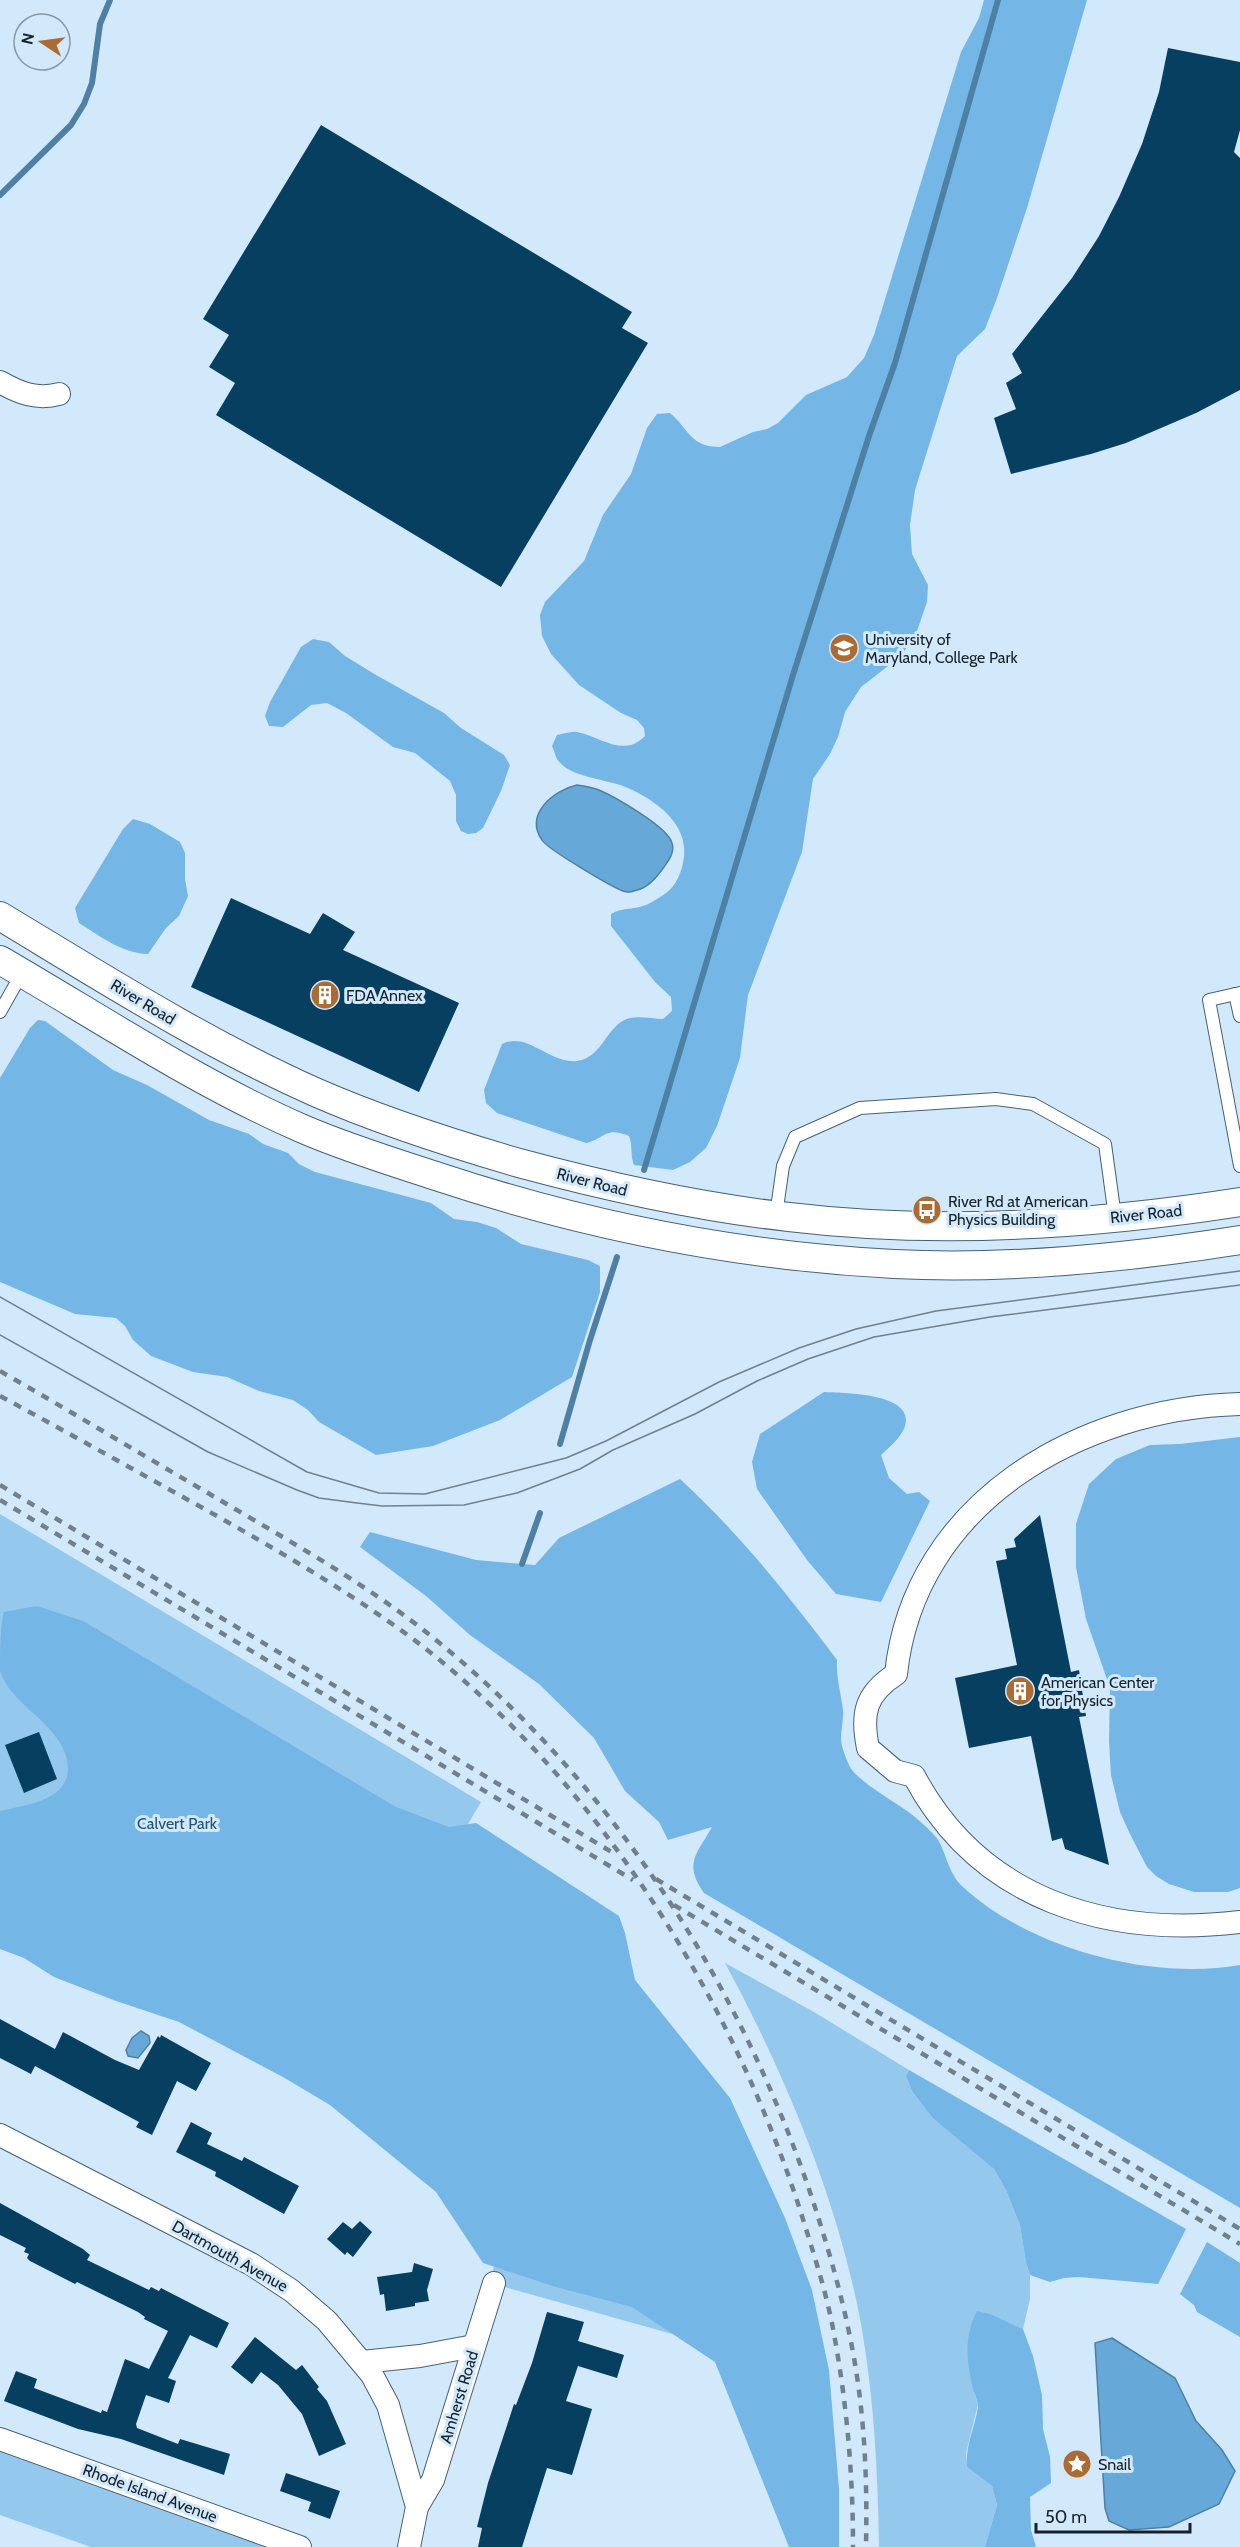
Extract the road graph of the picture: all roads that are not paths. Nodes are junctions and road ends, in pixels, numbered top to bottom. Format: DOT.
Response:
graph roads {
  1 [pos="0,382"];
  2 [pos="59,394"];
  3 [pos="0,916"];
  4 [pos="11,967"];
  5 [pos="1238,994"];
  6 [pos="0,1012"];
  7 [pos="1240,1017"];
  8 [pos="1240,1166"];
  9 [pos="1240,1202"];
  10 [pos="776,1215"];
  11 [pos="1115,1218"];
  12 [pos="1240,1240"];
  13 [pos="1240,1404"];
  14 [pos="1240,1922"];
  15 [pos="0,2135"];
  16 [pos="494,2283"];
  17 [pos="474,2346"];
  18 [pos="362,2362"];
  19 [pos="0,2439"];
  20 [pos="417,2507"];
  21 [pos="300,2547"];
  22 [pos="409,2547"];
  1 -- 2 [label="street"];
  3 -- 10 [label="street, River Road"];
  4 -- 6 [label="lane"];
  4 -- 12 [label="street"];
  5 -- 7 [label="lane"];
  5 -- 8 [label="lane"];
  9 -- 11 [label="street, River Road"];
  10 -- 11 [label="street, River Road"];
  10 -- 11 [label="lane"];
  13 -- 14 [label="street"];
  15 -- 18 [label="street, Dartmouth Avenue"];
  16 -- 17 [label="street, Amherst Road"];
  17 -- 18 [label="street"];
  17 -- 20 [label="street, Amherst Road"];
  18 -- 20 [label="street, Dartmouth Avenue"];
  19 -- 21 [label="street, Rhode Island Avenue"];
  20 -- 22 [label="street, Dartmouth Avenue"];
}
